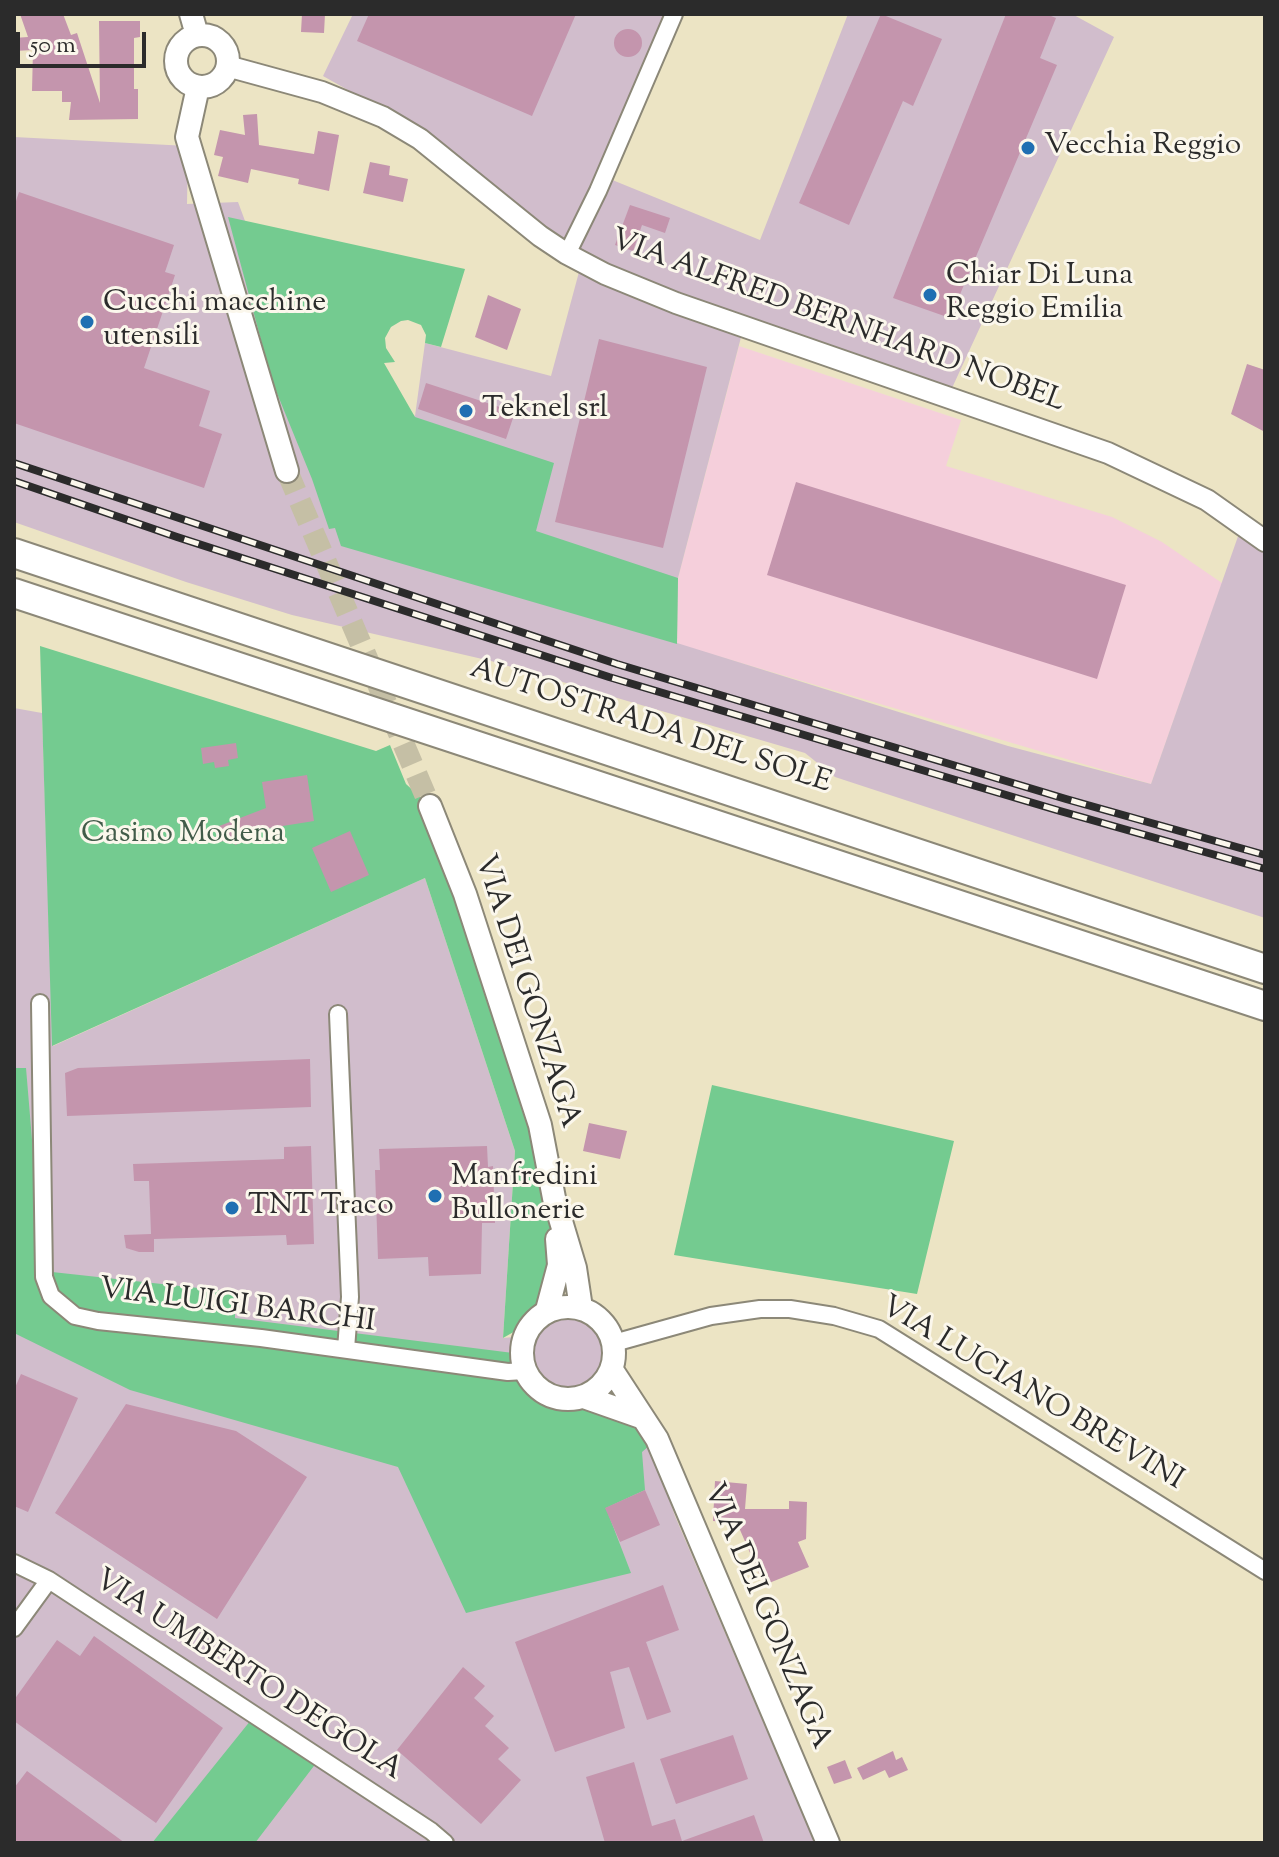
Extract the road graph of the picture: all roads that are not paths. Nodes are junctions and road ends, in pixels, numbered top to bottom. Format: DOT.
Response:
graph roads {
  1 [pos="674,14"];
  2 [pos="194,25"];
  3 [pos="227,66"];
  4 [pos="198,87"];
  5 [pos="567,254"];
  6 [pos="287,471"];
  7 [pos="1265,541"];
  8 [pos="14,553"];
  9 [pos="14,593"];
  10 [pos="430,806"];
  11 [pos="1265,969"];
  12 [pos="40,1003"];
  13 [pos="1265,1006"];
  14 [pos="338,1014"];
  15 [pos="554,1198"];
  16 [pos="581,1308"];
  17 [pos="547,1310"];
  18 [pos="614,1343"];
  19 [pos="346,1349"];
  20 [pos="612,1370"];
  21 [pos="524,1371"];
  22 [pos="584,1397"];
  23 [pos="641,1417"];
  24 [pos="14,1563"];
  25 [pos="1265,1571"];
  26 [pos="49,1580"];
  27 [pos="14,1628"];
  28 [pos="445,1843"];
  29 [pos="828,1843"];
  1 -- 5 [label="street"];
  2 -- 3 [label="main road"];
  2 -- 4 [label="main road"];
  3 -- 4 [label="main road"];
  3 -- 5 [label="street, VIA ALFRED BERNHARD NOBEL"];
  4 -- 6 [label="main road"];
  5 -- 7 [label="street, VIA ALFRED BERNHARD NOBEL"];
  8 -- 11 [label="highway, AUTOSTRADA DEL SOLE"];
  9 -- 13 [label="highway"];
  10 -- 15 [label="main road, VIA DEI GONZAGA"];
  12 -- 19 [label="street, VIA LUIGI BARCHI"];
  14 -- 19 [label="street"];
  15 -- 16 [label="main road, VIA DEI GONZAGA"];
  15 -- 17 [label="main road, VIA DEI GONZAGA"];
  16 -- 17 [label="main road"];
  16 -- 18 [label="main road"];
  17 -- 21 [label="main road, VIA DEI GONZAGA"];
  18 -- 20 [label="main road"];
  18 -- 25 [label="street, VIA LUCIANO BREVINI"];
  19 -- 21 [label="street, VIA LUIGI BARCHI"];
  20 -- 22 [label="main road"];
  20 -- 23 [label="main road, VIA DEI GONZAGA"];
  21 -- 22 [label="main road"];
  22 -- 23 [label="main road"];
  23 -- 29 [label="main road, VIA DEI GONZAGA"];
  24 -- 26 [label="street, VIA UMBERTO DEGOLA"];
  26 -- 27 [label="street"];
  26 -- 28 [label="street, VIA UMBERTO DEGOLA"];
}
